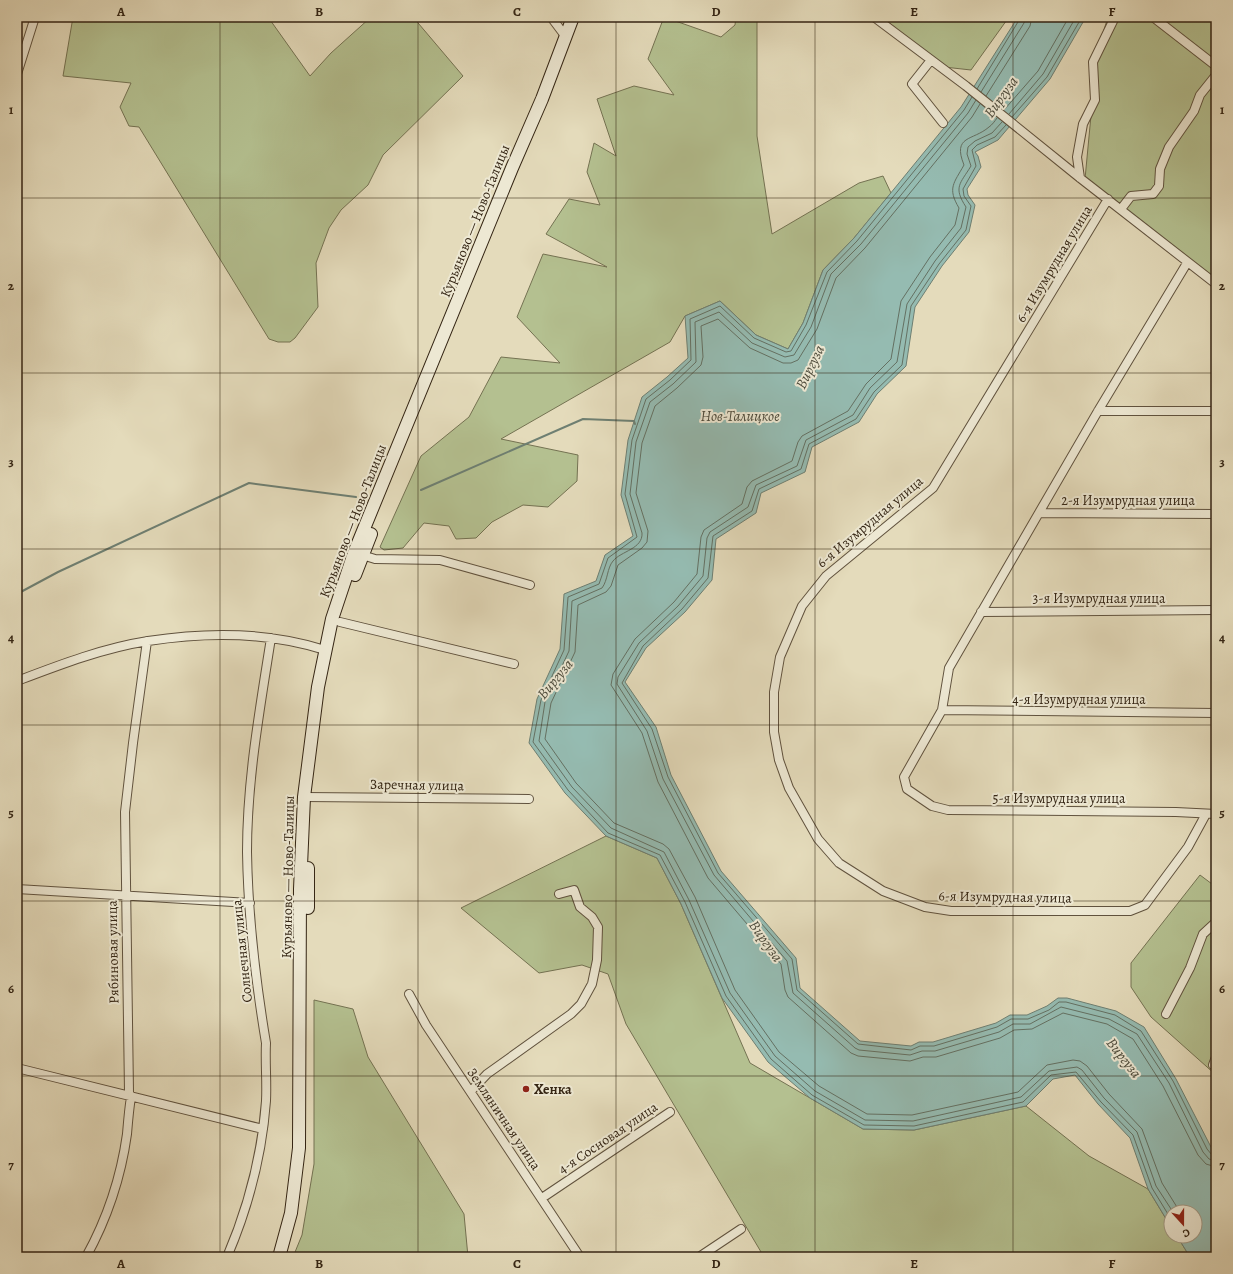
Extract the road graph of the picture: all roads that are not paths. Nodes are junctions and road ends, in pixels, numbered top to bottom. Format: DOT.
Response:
graph roads {
  1 [pos="35,17"];
  2 [pos="551,17"];
  3 [pos="573,17"];
  4 [pos="581,17"];
  5 [pos="874,17"];
  6 [pos="1114,17"];
  7 [pos="1153,17"];
  8 [pos="566,38"];
  9 [pos="931,60"];
  10 [pos="1216,66"];
  11 [pos="17,74"];
  12 [pos="1216,75"];
  13 [pos="943,123"];
  14 [pos="1080,178"];
  15 [pos="1108,199"];
  16 [pos="1121,209"];
  17 [pos="1187,263"];
  18 [pos="1216,284"];
  19 [pos="1098,411"];
  20 [pos="1216,412"];
  21 [pos="1039,513"];
  22 [pos="1216,514"];
  23 [pos="362,555"];
  24 [pos="530,586"];
  25 [pos="1216,610"];
  26 [pos="981,612"];
  27 [pos="340,622"];
  28 [pos="271,638"];
  29 [pos="147,641"];
  30 [pos="325,650"];
  31 [pos="514,664"];
  32 [pos="17,680"];
  33 [pos="17,698"];
  34 [pos="942,710"];
  35 [pos="1216,713"];
  36 [pos="308,797"];
  37 [pos="529,799"];
  38 [pos="1206,814"];
  39 [pos="1216,814"];
  40 [pos="17,890"];
  41 [pos="126,894"];
  42 [pos="559,894"];
  43 [pos="250,903"];
  44 [pos="1216,922"];
  45 [pos="409,994"];
  46 [pos="1166,1014"];
  47 [pos="17,1068"];
  48 [pos="470,1091"];
  49 [pos="131,1097"];
  50 [pos="670,1112"];
  51 [pos="263,1129"];
  52 [pos="542,1198"];
  53 [pos="741,1229"];
  54 [pos="86,1257"];
  55 [pos="227,1257"];
  56 [pos="279,1257"];
  57 [pos="287,1257"];
  58 [pos="580,1257"];
  59 [pos="699,1257"];
  1 -- 11 [label="street"];
  2 -- 8 [label="street"];
  3 -- 8 [label="main road, Курьяново — Ново-Талицы"];
  4 -- 23 [label="main road, Курьяново — Ново-Талицы"];
  5 -- 9 [label="street"];
  6 -- 14 [label="street"];
  7 -- 10 [label="street"];
  8 -- 30 [label="main road, Курьяново — Ново-Талицы"];
  9 -- 13 [label="street"];
  9 -- 14 [label="street"];
  12 -- 16 [label="street"];
  14 -- 15 [label="street"];
  15 -- 16 [label="street"];
  15 -- 38 [label="street, 6-я Изумрудная улица"];
  16 -- 17 [label="street"];
  17 -- 18 [label="street"];
  17 -- 19 [label="street"];
  19 -- 20 [label="street"];
  19 -- 21 [label="street"];
  21 -- 22 [label="street, 2-я Изумрудная улица"];
  21 -- 26 [label="street"];
  23 -- 24 [label="street"];
  23 -- 27 [label="main road, Курьяново — Ново-Талицы"];
  25 -- 26 [label="street, 3-я Изумрудная улица"];
  26 -- 34 [label="street"];
  27 -- 31 [label="street"];
  27 -- 36 [label="main road, Курьяново — Ново-Талицы"];
  28 -- 29 [label="street"];
  28 -- 30 [label="street"];
  28 -- 43 [label="street, Солнечная улица"];
  29 -- 32 [label="street"];
  29 -- 41 [label="street, Рябиновая улица"];
  30 -- 36 [label="main road, Курьяново — Ново-Талицы"];
  32 -- 33 [label="street"];
  34 -- 35 [label="street, 4-я Изумрудная улица"];
  34 -- 38 [label="street, 5-я Изумрудная улица"];
  36 -- 37 [label="street, Заречная улица"];
  36 -- 56 [label="main road, Курьяново — Ново-Талицы"];
  36 -- 57 [label="main road, Курьяново — Ново-Талицы"];
  38 -- 39 [label="street, 5-я Изумрудная улица"];
  40 -- 41 [label="street"];
  41 -- 43 [label="street"];
  41 -- 49 [label="street, Рябиновая улица"];
  42 -- 48 [label="street"];
  43 -- 51 [label="street, Солнечная улица"];
  44 -- 46 [label="street"];
  45 -- 48 [label="street, Земляничная улица"];
  47 -- 49 [label="street"];
  48 -- 52 [label="street, Земляничная улица"];
  49 -- 51 [label="street"];
  49 -- 54 [label="street, Рябиновая улица"];
  50 -- 52 [label="street, 4-я Сосновая улица"];
  51 -- 55 [label="street, Солнечная улица"];
  52 -- 58 [label="street, Земляничная улица"];
  53 -- 59 [label="street"];
}
